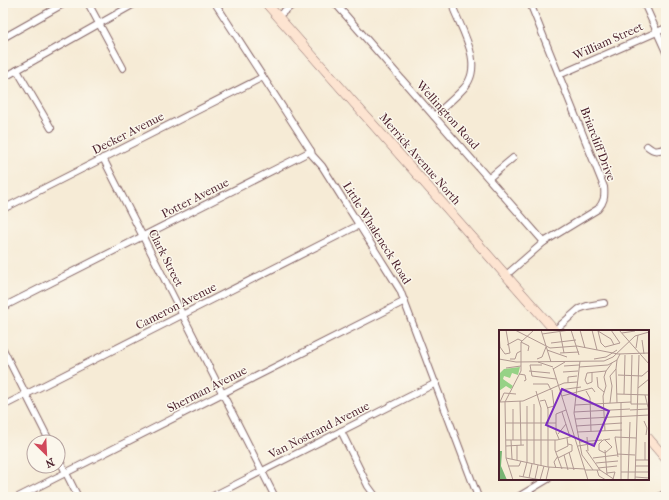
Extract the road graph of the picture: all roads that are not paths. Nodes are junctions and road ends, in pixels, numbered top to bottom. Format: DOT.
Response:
graph roads {
  1 [pos="65,3"];
  2 [pos="88,3"];
  3 [pos="136,3"];
  4 [pos="215,3"];
  5 [pos="266,3"];
  6 [pos="295,3"];
  7 [pos="334,3"];
  8 [pos="453,3"];
  9 [pos="530,3"];
  10 [pos="644,3"];
  11 [pos="278,16"];
  12 [pos="100,24"];
  13 [pos="666,28"];
  14 [pos="657,32"];
  15 [pos="3,38"];
  16 [pos="666,52"];
  17 [pos="123,68"];
  18 [pos="17,70"];
  19 [pos="559,75"];
  20 [pos="263,77"];
  21 [pos="3,78"];
  22 [pos="434,116"];
  23 [pos="51,128"];
  24 [pos="647,146"];
  25 [pos="666,148"];
  26 [pos="311,151"];
  27 [pos="103,158"];
  28 [pos="513,158"];
  29 [pos="489,178"];
  30 [pos="3,209"];
  31 [pos="359,225"];
  32 [pos="143,236"];
  33 [pos="544,242"];
  34 [pos="506,276"];
  35 [pos="405,301"];
  36 [pos="604,303"];
  37 [pos="3,308"];
  38 [pos="182,315"];
  39 [pos="554,330"];
  40 [pos="556,330"];
  41 [pos="3,349"];
  42 [pos="436,383"];
  43 [pos="222,393"];
  44 [pos="26,394"];
  45 [pos="3,406"];
  46 [pos="340,431"];
  47 [pos="46,434"];
  48 [pos="649,439"];
  49 [pos="666,459"];
  50 [pos="262,471"];
  51 [pos="66,473"];
  52 [pos="64,474"];
  53 [pos="546,480"];
  54 [pos="666,493"];
  55 [pos="18,497"];
  56 [pos="78,497"];
  57 [pos="211,497"];
  58 [pos="275,497"];
  59 [pos="376,497"];
  60 [pos="478,497"];
  61 [pos="518,497"];
  62 [pos="659,497"];
  1 -- 15 [label="street"];
  2 -- 12 [label="street"];
  3 -- 12 [label="street"];
  4 -- 20 [label="street, Little Whaleneck Road"];
  5 -- 11 [label="main road, Merrick Avenue North"];
  6 -- 11 [label="street"];
  7 -- 22 [label="street, Wellington Road"];
  8 -- 22 [label="street"];
  9 -- 19 [label="street, Briarcliff Drive"];
  10 -- 14 [label="street"];
  11 -- 34 [label="main road, Merrick Avenue North"];
  12 -- 17 [label="street"];
  12 -- 18 [label="street"];
  13 -- 14 [label="street, William Street"];
  14 -- 16 [label="street"];
  14 -- 19 [label="street, William Street"];
  18 -- 21 [label="street"];
  18 -- 23 [label="street"];
  19 -- 33 [label="street, Briarcliff Drive"];
  20 -- 26 [label="street, Little Whaleneck Road"];
  20 -- 27 [label="street, Decker Avenue"];
  22 -- 29 [label="street, Wellington Road"];
  24 -- 25 [label="street"];
  26 -- 31 [label="street, Little Whaleneck Road"];
  26 -- 32 [label="street, Potter Avenue"];
  27 -- 30 [label="street, Decker Avenue"];
  27 -- 32 [label="street, Clark Street"];
  28 -- 29 [label="street"];
  29 -- 33 [label="street, Wellington Road"];
  31 -- 35 [label="street, Little Whaleneck Road"];
  31 -- 38 [label="street, Cameron Avenue"];
  32 -- 37 [label="street, Potter Avenue"];
  32 -- 38 [label="street, Clark Street"];
  33 -- 34 [label="street, Briarcliff Drive"];
  34 -- 39 [label="main road, Merrick Avenue North"];
  35 -- 42 [label="street, Little Whaleneck Road"];
  35 -- 43 [label="street, Sherman Avenue"];
  36 -- 40 [label="street"];
  38 -- 43 [label="street, Clark Street"];
  38 -- 44 [label="street, Cameron Avenue"];
  41 -- 44 [label="street"];
  42 -- 46 [label="street, Van Nostrand Avenue"];
  42 -- 60 [label="street, Little Whaleneck Road"];
  43 -- 50 [label="street, Clark Street"];
  43 -- 51 [label="street, Sherman Avenue"];
  44 -- 45 [label="street, Cameron Avenue"];
  44 -- 47 [label="street"];
  46 -- 50 [label="street, Van Nostrand Avenue"];
  46 -- 59 [label="street"];
  48 -- 49 [label="main road"];
  50 -- 57 [label="street, Van Nostrand Avenue"];
  50 -- 58 [label="street, Clark Street"];
  51 -- 56 [label="street"];
  52 -- 55 [label="street, Sherman Avenue"];
  53 -- 61 [label="street"];
  54 -- 62 [label="street"];
}
